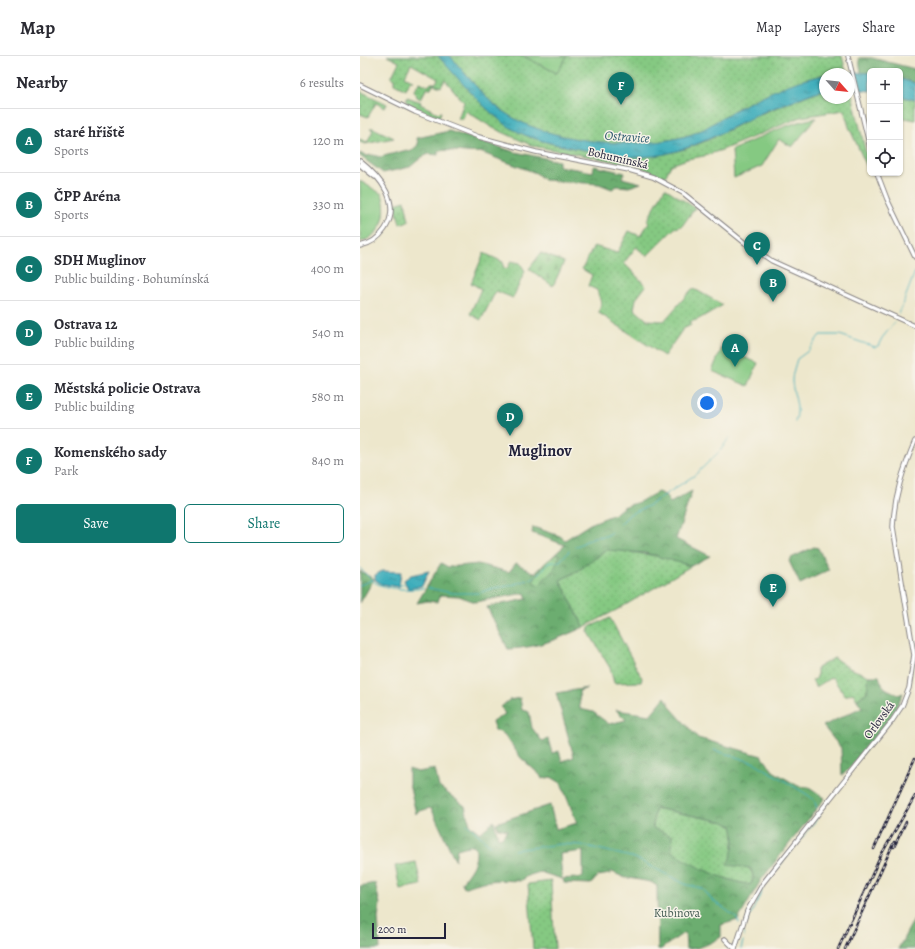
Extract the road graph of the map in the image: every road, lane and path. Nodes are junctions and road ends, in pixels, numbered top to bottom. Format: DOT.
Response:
graph roads {
  1 [pos="848,57"];
  2 [pos="360,85"];
  3 [pos="868,140"];
  4 [pos="360,161"];
  5 [pos="360,165"];
  6 [pos="878,176"];
  7 [pos="379,180"];
  8 [pos="360,246"];
  9 [pos="915,257"];
  10 [pos="915,326"];
  11 [pos="915,441"];
  12 [pos="725,939"];
  13 [pos="735,949"];
  1 -- 3 [label="main road"];
  2 -- 10 [label="main road, Bohumínská"];
  4 -- 7 [label="main road"];
  5 -- 7 [label="main road"];
  6 -- 9 [label="main road"];
  7 -- 8 [label="main road"];
  11 -- 13 [label="main road, Orlovská"];
  12 -- 13 [label="main road"];
}
